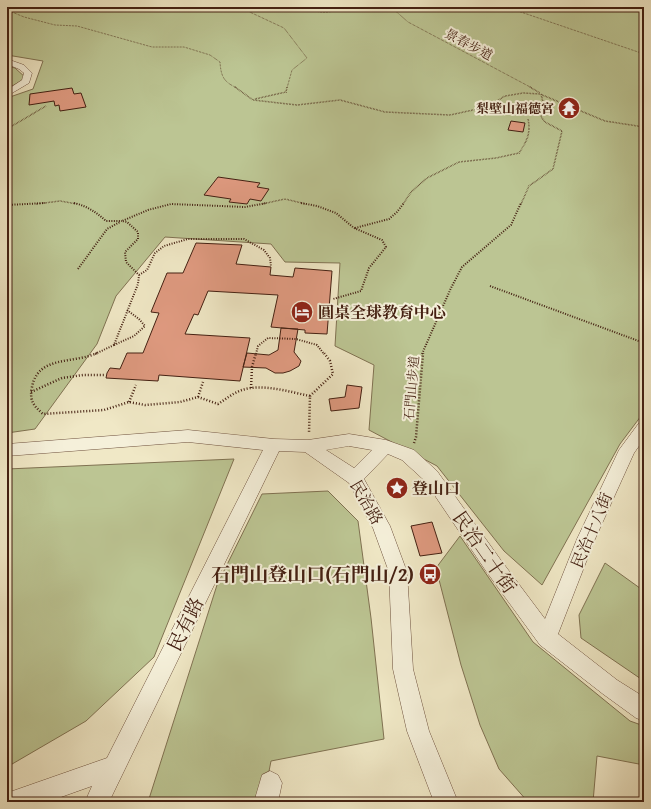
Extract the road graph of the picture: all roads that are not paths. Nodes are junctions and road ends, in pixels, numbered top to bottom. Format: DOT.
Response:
graph roads {
  1 [pos="7,61"];
  2 [pos="7,94"];
  3 [pos="644,427"];
  4 [pos="274,446"];
  5 [pos="308,446"];
  6 [pos="386,446"];
  7 [pos="7,450"];
  8 [pos="355,478"];
  9 [pos="547,638"];
  10 [pos="644,710"];
  11 [pos="114,767"];
  12 [pos="14,802"];
  13 [pos="97,802"];
  14 [pos="446,802"];
  1 -- 2 [label="street"];
  3 -- 9 [label="street, 民治十八街"];
  4 -- 5 [label="street"];
  4 -- 7 [label="street"];
  4 -- 11 [label="street, 民有路"];
  5 -- 6 [label="street, 民治二十街"];
  5 -- 8 [label="street, 民治路"];
  6 -- 8 [label="street"];
  6 -- 9 [label="street, 民治二十街"];
  8 -- 14 [label="street, 民治路"];
  9 -- 10 [label="street, 民治二十街"];
  11 -- 12 [label="street"];
  11 -- 13 [label="street, 民有路"];
}
